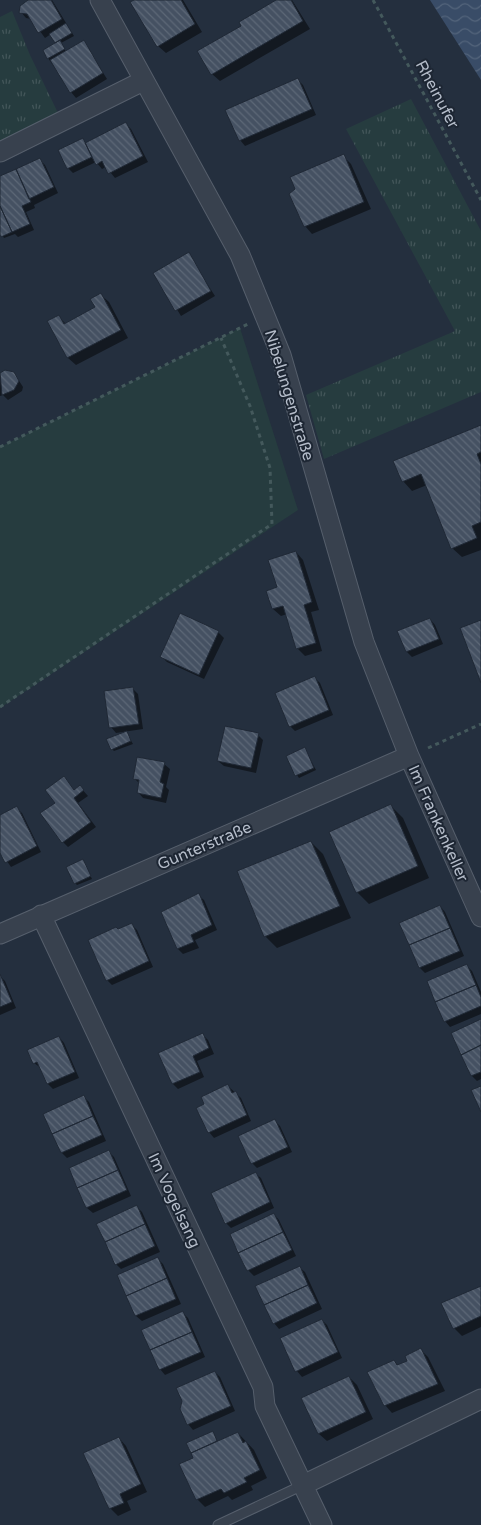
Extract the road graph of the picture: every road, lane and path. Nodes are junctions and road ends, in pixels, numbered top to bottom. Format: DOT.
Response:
graph roads {
  1 [pos="100,0"];
  2 [pos="374,0"];
  3 [pos="143,82"];
  4 [pos="0,152"];
  5 [pos="481,200"];
  6 [pos="240,328"];
  7 [pos="221,338"];
  8 [pos="0,447"];
  9 [pos="0,707"];
  10 [pos="481,724"];
  11 [pos="409,756"];
  12 [pos="41,915"];
  13 [pos="481,917"];
  14 [pos="0,934"];
  15 [pos="481,1399"];
  16 [pos="303,1485"];
  17 [pos="218,1525"];
  18 [pos="322,1525"];
  1 -- 3 [label="street, Nibelungenstraße"];
  2 -- 5 [label="path, Rheinufer"];
  3 -- 4 [label="street"];
  3 -- 11 [label="street, Nibelungenstraße"];
  6 -- 7 [label="path"];
  7 -- 8 [label="path"];
  7 -- 9 [label="path"];
  10 -- 11 [label="path"];
  11 -- 12 [label="street, Gunterstraße"];
  11 -- 13 [label="street, Im Frankenkeller"];
  12 -- 14 [label="street, Gunterstraße"];
  12 -- 16 [label="street, Im Vogelsang"];
  15 -- 16 [label="street"];
  16 -- 17 [label="lane"];
  16 -- 18 [label="street, Im Vogelsang"];
}
